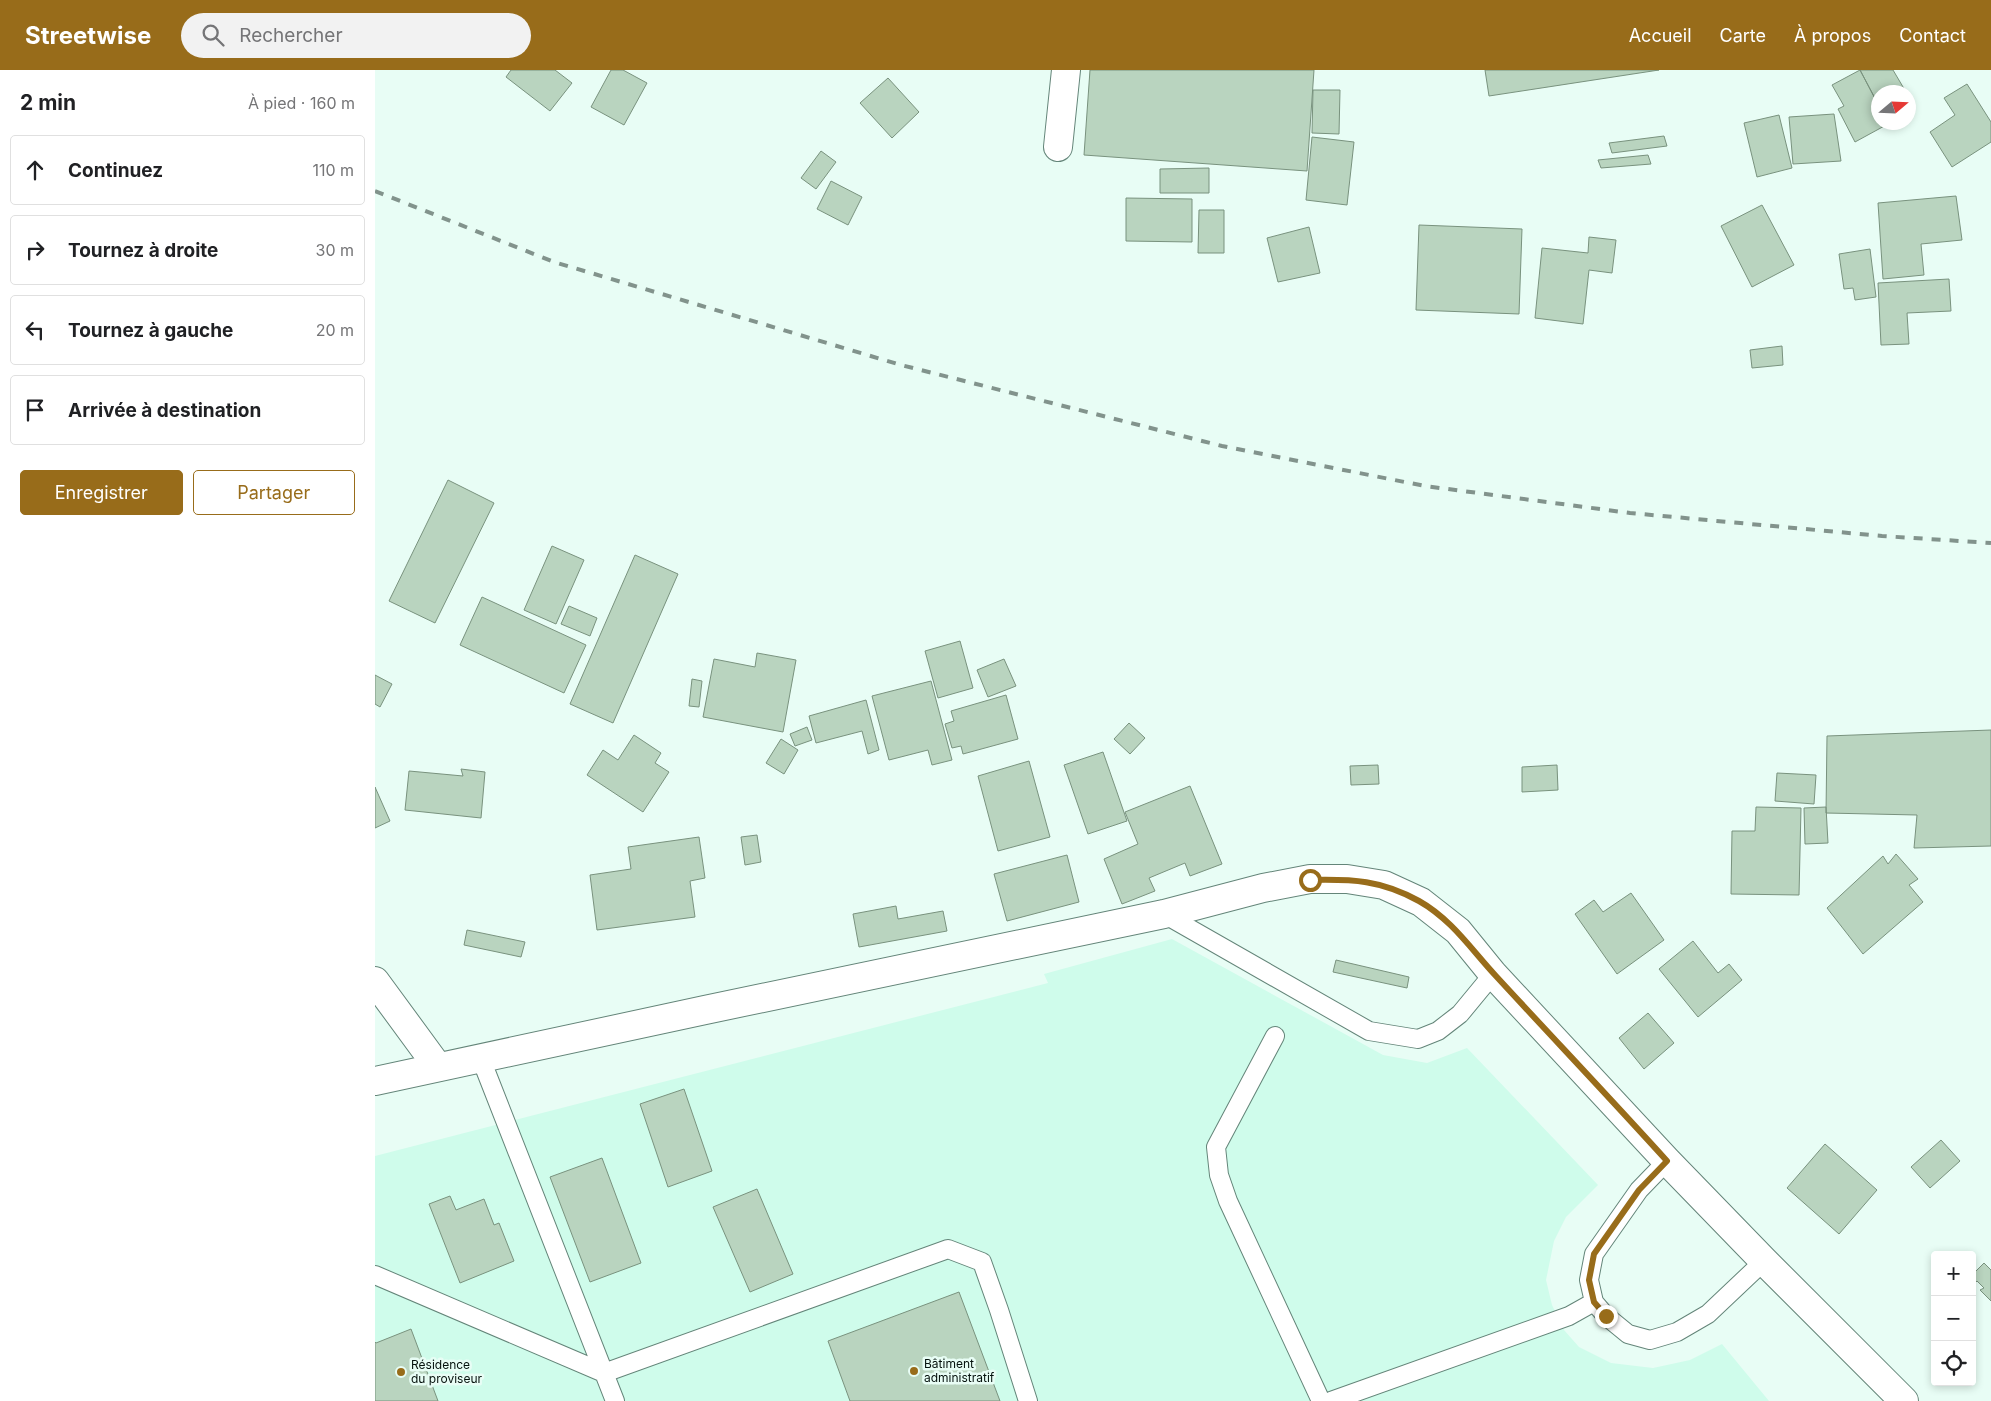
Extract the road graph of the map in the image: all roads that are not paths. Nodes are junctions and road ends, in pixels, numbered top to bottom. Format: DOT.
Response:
graph roads {
  1 [pos="1066,70"];
  2 [pos="1059,147"];
  3 [pos="1164,914"];
  4 [pos="1493,974"];
  5 [pos="375,981"];
  6 [pos="1275,1036"];
  7 [pos="481,1059"];
  8 [pos="439,1067"];
  9 [pos="375,1082"];
  10 [pos="1667,1161"];
  11 [pos="1764,1261"];
  12 [pos="375,1275"];
  13 [pos="1594,1302"];
  14 [pos="604,1373"];
  15 [pos="615,1401"];
  16 [pos="1028,1401"];
  17 [pos="1321,1401"];
  18 [pos="1331,1401"];
  19 [pos="1904,1401"];
  1 -- 2 [label="street"];
  3 -- 4 [label="street"];
  3 -- 4 [label="lane"];
  3 -- 7 [label="street"];
  4 -- 10 [label="street"];
  5 -- 8 [label="street"];
  6 -- 17 [label="lane"];
  7 -- 8 [label="street"];
  7 -- 14 [label="lane"];
  8 -- 9 [label="street"];
  10 -- 11 [label="street"];
  10 -- 13 [label="lane"];
  11 -- 13 [label="lane"];
  11 -- 19 [label="street"];
  12 -- 14 [label="lane"];
  13 -- 18 [label="lane"];
  14 -- 15 [label="lane"];
  14 -- 16 [label="lane"];
}
